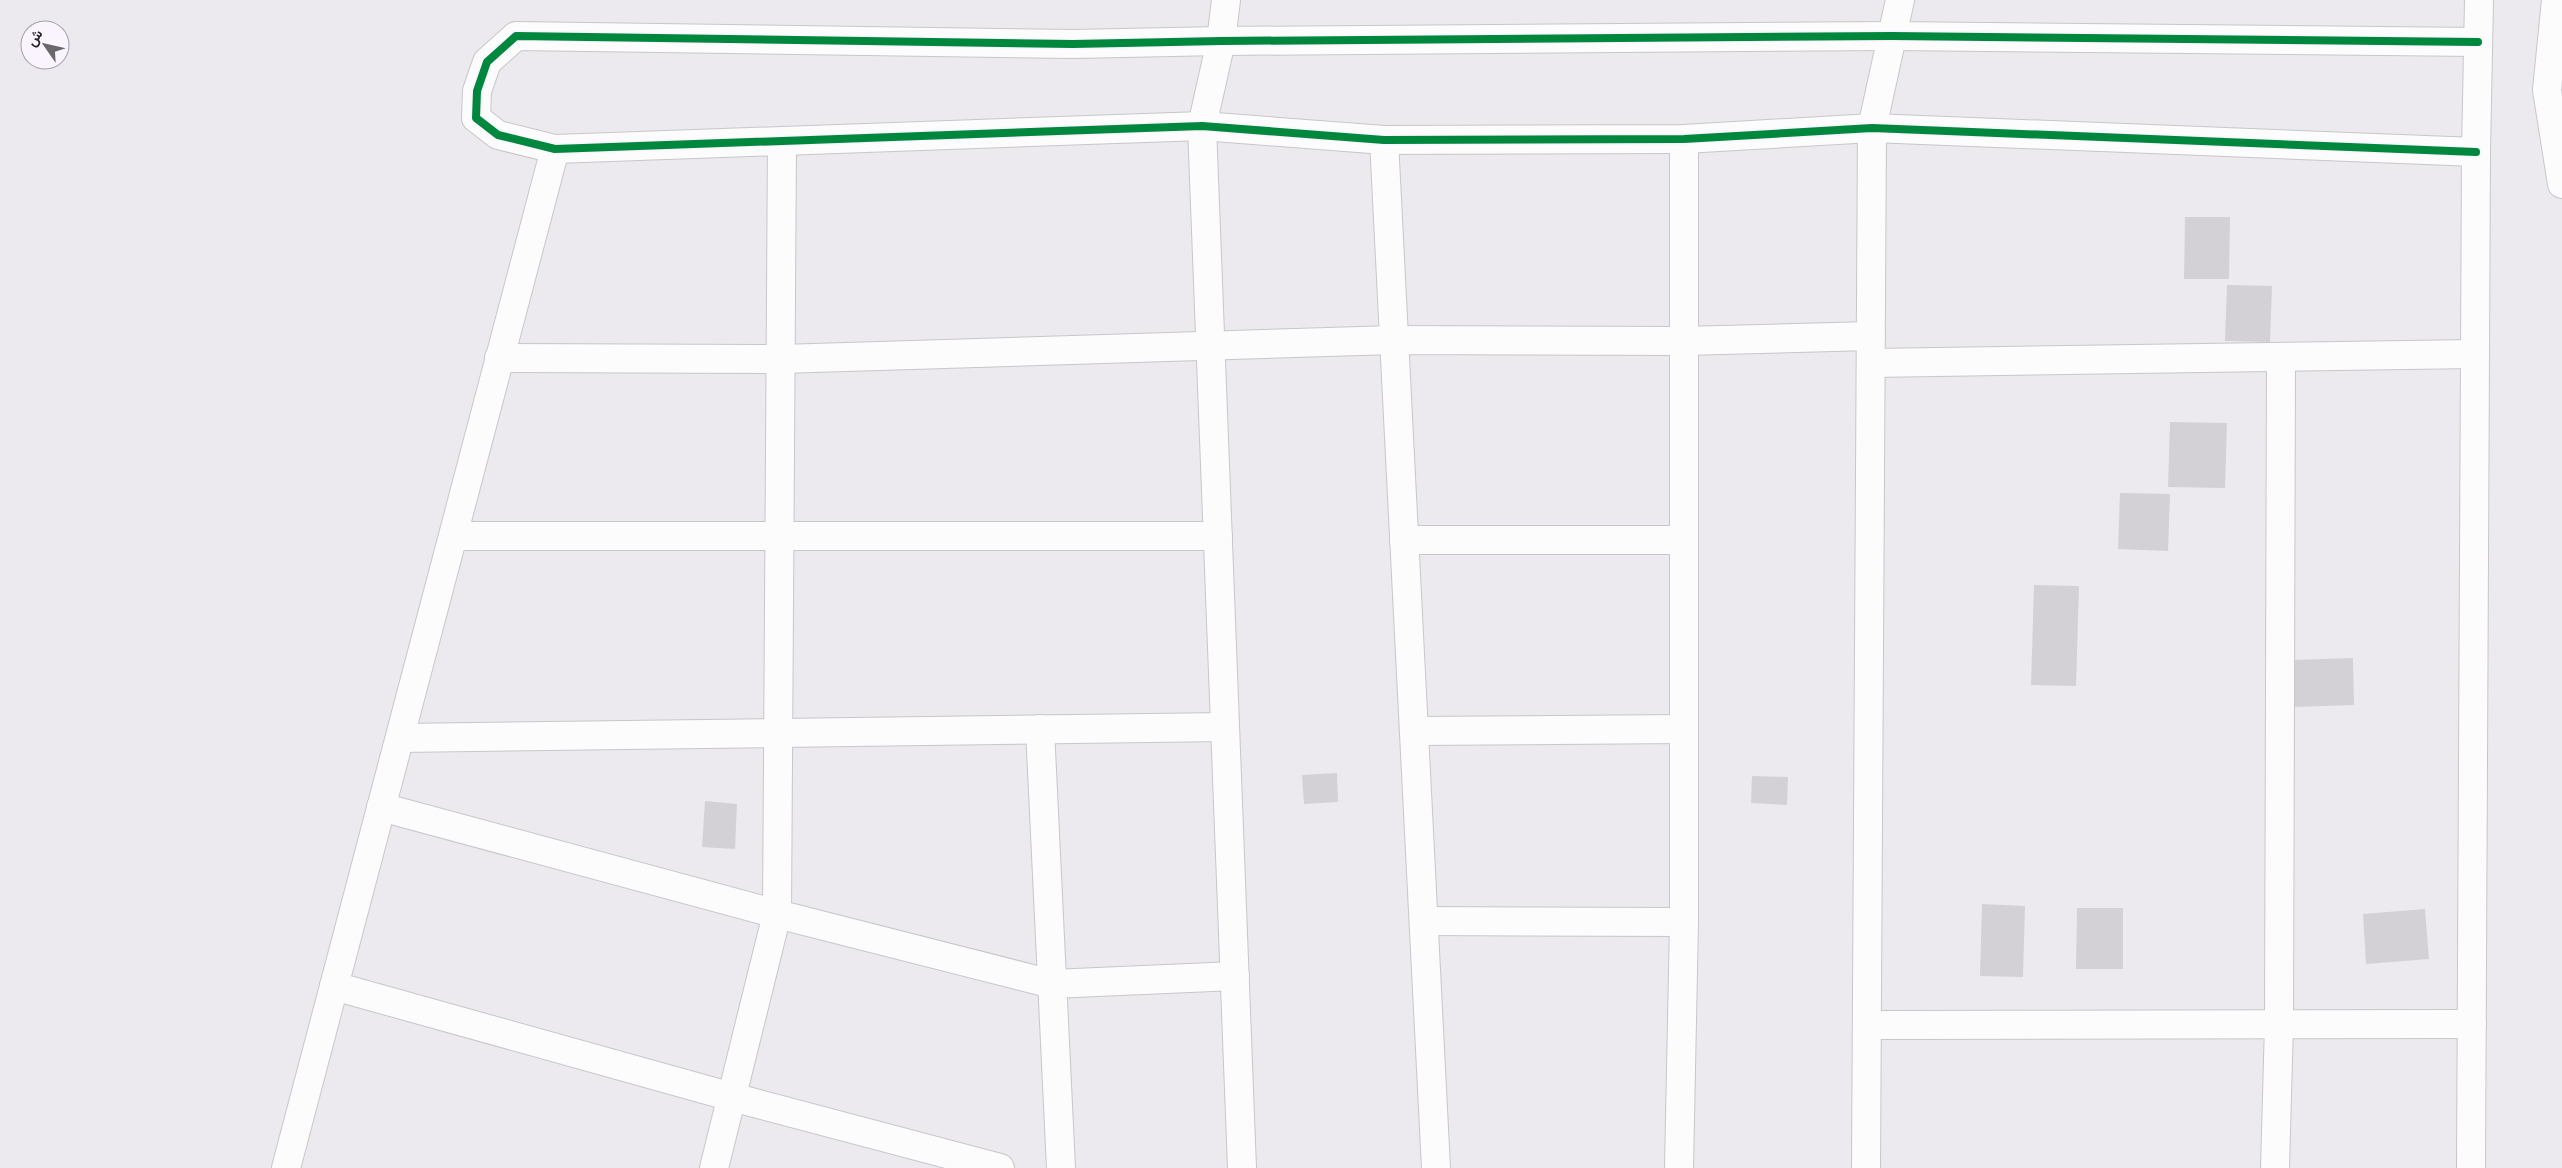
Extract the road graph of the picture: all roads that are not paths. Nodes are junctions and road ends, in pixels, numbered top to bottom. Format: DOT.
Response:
graph roads {
  1 [pos="1226,0"];
  2 [pos="1900,0"];
  3 [pos="2479,0"];
  4 [pos="2556,0"];
  5 [pos="1892,36"];
  6 [pos="1221,40"];
  7 [pos="2478,42"];
  8 [pos="1202,126"];
  9 [pos="1872,128"];
  10 [pos="1684,139"];
  11 [pos="782,140"];
  12 [pos="1384,140"];
  13 [pos="555,149"];
  14 [pos="2476,152"];
  15 [pos="2562,184"];
  16 [pos="1394,340"];
  17 [pos="1684,341"];
  18 [pos="1210,346"];
  19 [pos="1871,349"];
  20 [pos="2475,354"];
  21 [pos="2281,357"];
  22 [pos="498,358"];
  23 [pos="781,359"];
  24 [pos="454,536"];
  25 [pos="1218,536"];
  26 [pos="780,537"];
  27 [pos="1404,540"];
  28 [pos="1684,540"];
  29 [pos="1225,727"];
  30 [pos="1040,729"];
  31 [pos="1684,729"];
  32 [pos="1414,731"];
  33 [pos="778,732"];
  34 [pos="400,738"];
  35 [pos="381,807"];
  36 [pos="777,914"];
  37 [pos="1424,921"];
  38 [pos="1684,922"];
  39 [pos="1235,976"];
  40 [pos="1052,984"];
  41 [pos="334,986"];
  42 [pos="2280,1024"];
  43 [pos="2472,1024"];
  44 [pos="1867,1025"];
  45 [pos="732,1096"];
  46 [pos="289,1167"];
  47 [pos="714,1168"];
  48 [pos="1000,1168"];
  49 [pos="1061,1168"];
  50 [pos="1242,1168"];
  51 [pos="1436,1168"];
  52 [pos="1679,1168"];
  53 [pos="1866,1168"];
  54 [pos="2275,1168"];
  55 [pos="2471,1168"];
  1 -- 6 [label="street"];
  2 -- 5 [label="street"];
  3 -- 7 [label="street"];
  4 -- 15 [label="street"];
  5 -- 6 [label="street"];
  5 -- 7 [label="street"];
  5 -- 9 [label="street"];
  6 -- 8 [label="street"];
  6 -- 13 [label="street"];
  7 -- 14 [label="street"];
  8 -- 11 [label="street"];
  8 -- 12 [label="street"];
  8 -- 18 [label="street"];
  9 -- 10 [label="street"];
  9 -- 14 [label="street"];
  9 -- 19 [label="street"];
  10 -- 12 [label="street"];
  10 -- 17 [label="street"];
  11 -- 13 [label="street"];
  11 -- 23 [label="street"];
  12 -- 16 [label="street"];
  13 -- 22 [label="street"];
  14 -- 20 [label="street"];
  16 -- 17 [label="street"];
  16 -- 18 [label="street"];
  16 -- 27 [label="street"];
  17 -- 19 [label="street"];
  17 -- 28 [label="street"];
  18 -- 23 [label="street"];
  18 -- 25 [label="street"];
  19 -- 21 [label="street"];
  19 -- 44 [label="street"];
  20 -- 21 [label="street"];
  20 -- 43 [label="street"];
  21 -- 42 [label="street"];
  22 -- 23 [label="street"];
  22 -- 24 [label="street"];
  23 -- 26 [label="street"];
  24 -- 26 [label="street"];
  24 -- 34 [label="street"];
  25 -- 26 [label="street"];
  25 -- 29 [label="street"];
  26 -- 33 [label="street"];
  27 -- 28 [label="street"];
  27 -- 32 [label="street"];
  28 -- 31 [label="street"];
  29 -- 30 [label="street"];
  29 -- 39 [label="street"];
  30 -- 33 [label="street"];
  30 -- 40 [label="street"];
  31 -- 32 [label="street"];
  31 -- 38 [label="street"];
  32 -- 37 [label="street"];
  33 -- 34 [label="street"];
  33 -- 36 [label="street"];
  34 -- 35 [label="street"];
  35 -- 36 [label="street"];
  35 -- 41 [label="street"];
  36 -- 40 [label="street"];
  36 -- 45 [label="street"];
  37 -- 38 [label="street"];
  37 -- 51 [label="street"];
  38 -- 52 [label="street"];
  39 -- 40 [label="street"];
  39 -- 50 [label="street"];
  40 -- 49 [label="street"];
  41 -- 45 [label="street"];
  41 -- 46 [label="street"];
  42 -- 43 [label="street"];
  42 -- 44 [label="street"];
  42 -- 54 [label="street"];
  43 -- 55 [label="street"];
  44 -- 53 [label="street"];
  45 -- 47 [label="street"];
  45 -- 48 [label="street"];
}
